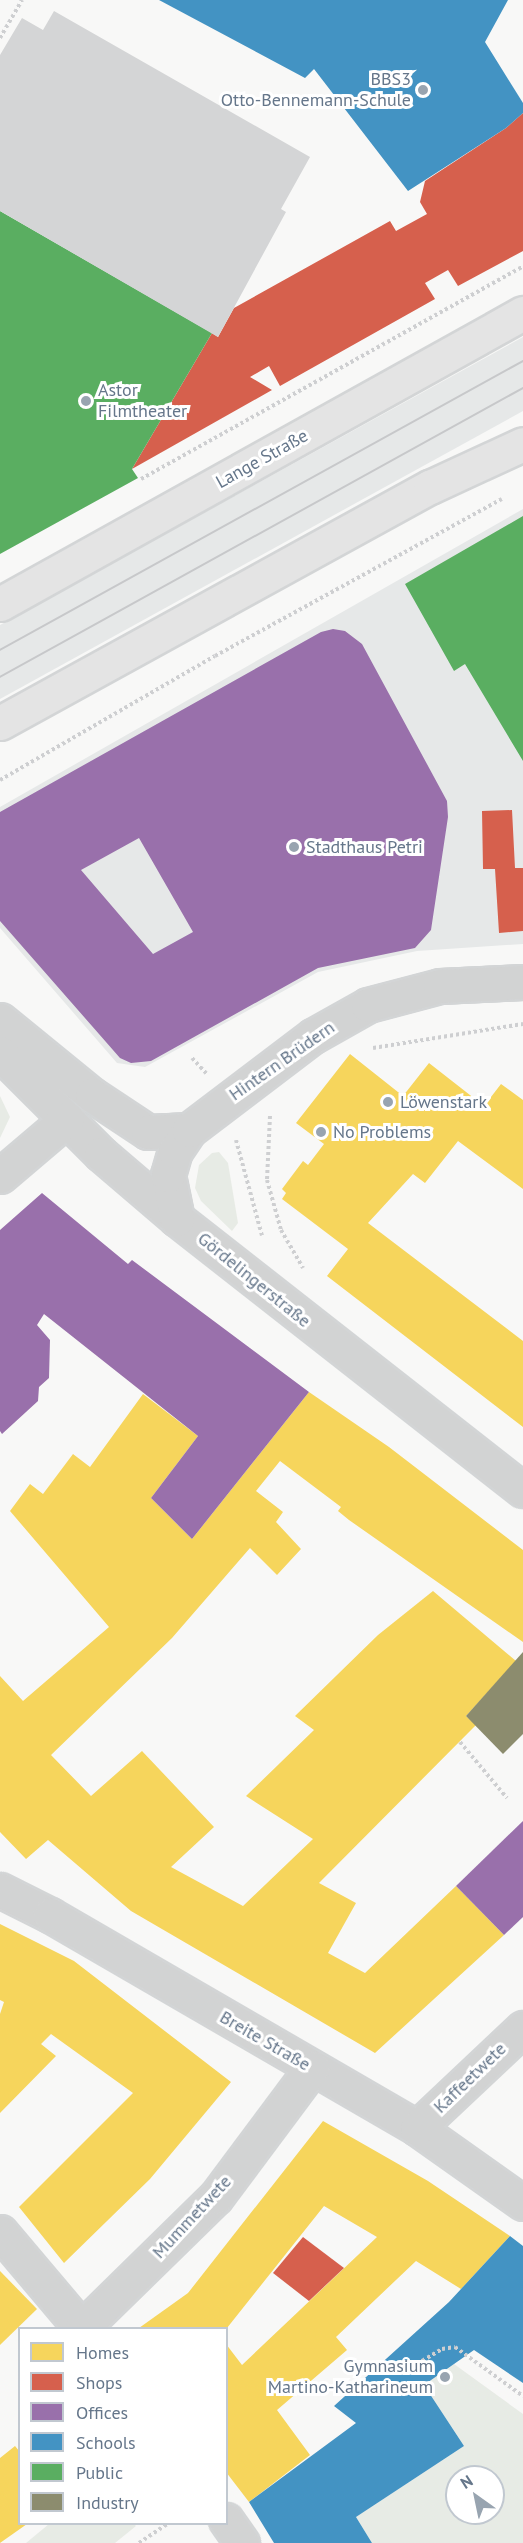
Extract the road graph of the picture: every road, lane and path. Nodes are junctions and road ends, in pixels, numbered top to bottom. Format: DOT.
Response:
graph roads {
  1 [pos="22,0"];
  2 [pos="0,38"];
  3 [pos="523,266"];
  4 [pos="523,313"];
  5 [pos="523,444"];
  6 [pos="135,483"];
  7 [pos="513,493"];
  8 [pos="0,604"];
  9 [pos="0,723"];
  10 [pos="0,780"];
  11 [pos="523,982"];
  12 [pos="0,1020"];
  13 [pos="523,1024"];
  14 [pos="368,1049"];
  15 [pos="0,1053"];
  16 [pos="277,1109"];
  17 [pos="215,1110"];
  18 [pos="67,1119"];
  19 [pos="189,1130"];
  20 [pos="0,1176"];
  21 [pos="177,1219"];
  22 [pos="263,1241"];
  23 [pos="312,1275"];
  24 [pos="523,1490"];
  25 [pos="460,1742"];
  26 [pos="507,1798"];
  27 [pos="0,1890"];
  28 [pos="523,2028"];
  29 [pos="312,2068"];
  30 [pos="417,2128"];
  31 [pos="523,2203"];
  32 [pos="0,2232"];
  33 [pos="81,2327"];
  34 [pos="83,2327"];
  35 [pos="412,2367"];
  36 [pos="523,2396"];
  37 [pos="228,2523"];
  38 [pos="164,2525"];
  39 [pos="139,2543"];
  40 [pos="242,2543"];
  1 -- 2 [label="path"];
  3 -- 6 [label="path"];
  4 -- 8 [label="main road, Lange Straße"];
  5 -- 9 [label="main road"];
  7 -- 10 [label="path"];
  11 -- 17 [label="street, Hintern Brüdern"];
  12 -- 19 [label="street"];
  13 -- 14 [label="path"];
  15 -- 18 [label="street, Gördelingerstraße"];
  16 -- 23 [label="path"];
  17 -- 19 [label="street, Hintern Brüdern"];
  17 -- 22 [label="path"];
  18 -- 20 [label="street"];
  18 -- 21 [label="street, Gördelingerstraße"];
  19 -- 21 [label="street, Hintern Brüdern"];
  21 -- 24 [label="street, Gördelingerstraße"];
  25 -- 26 [label="path"];
  27 -- 29 [label="street, Breite Straße"];
  28 -- 30 [label="street, Kaffeetwete"];
  29 -- 30 [label="street, Breite Straße"];
  29 -- 34 [label="street, Mummetwete"];
  30 -- 31 [label="street, Breite Straße"];
  32 -- 33 [label="street"];
  35 -- 36 [label="path"];
  37 -- 40 [label="street"];
  38 -- 39 [label="path"];
}
